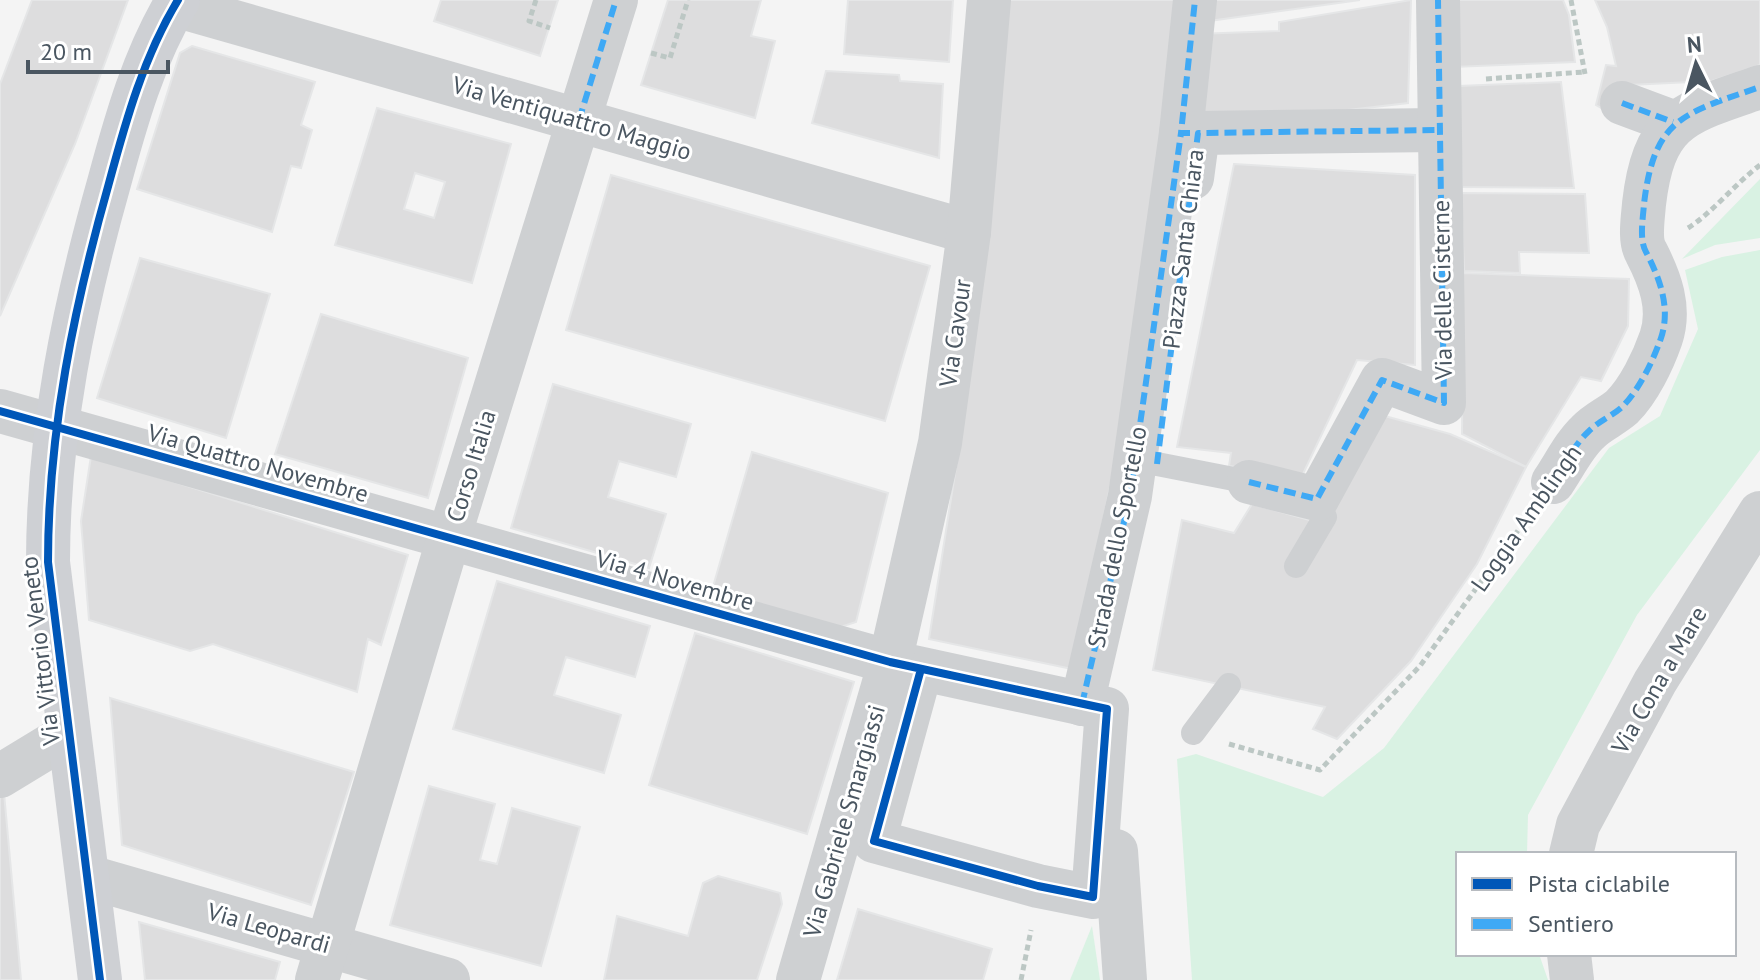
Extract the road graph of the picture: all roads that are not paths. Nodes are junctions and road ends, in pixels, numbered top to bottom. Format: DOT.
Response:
graph roads {
  1 [pos="616,0"];
  2 [pos="989,0"];
  3 [pos="1195,0"];
  4 [pos="1438,0"];
  5 [pos="176,2"];
  6 [pos="1760,87"];
  7 [pos="1622,103"];
  8 [pos="579,120"];
  9 [pos="1673,122"];
  10 [pos="1438,130"];
  11 [pos="1189,133"];
  12 [pos="969,232"];
  13 [pos="0,411"];
  14 [pos="56,427"];
  15 [pos="1157,464"];
  16 [pos="1249,482"];
  17 [pos="1553,482"];
  18 [pos="1317,499"];
  19 [pos="1760,513"];
  20 [pos="449,537"];
  21 [pos="1296,566"];
  22 [pos="906,666"];
  23 [pos="1229,685"];
  24 [pos="1094,706"];
  25 [pos="1193,733"];
  26 [pos="69,734"];
  27 [pos="0,776"];
  28 [pos="1571,852"];
  29 [pos="89,877"];
  30 [pos="1569,956"];
  31 [pos="322,962"];
  32 [pos="100,980"];
  33 [pos="448,980"];
  34 [pos="798,980"];
  35 [pos="1125,980"];
  36 [pos="1572,980"];
  1 -- 8 [label="street, Corso Italia"];
  2 -- 12 [label="street, Via Cavour"];
  3 -- 11 [label="street"];
  4 -- 10 [label="street, Via delle Cisterne"];
  5 -- 8 [label="street, Via Ventiquattro Maggio"];
  5 -- 14 [label="street, Via Vittorio Veneto"];
  6 -- 9 [label="street"];
  7 -- 9 [label="street"];
  8 -- 12 [label="street, Via Ventiquattro Maggio"];
  8 -- 20 [label="street, Corso Italia"];
  9 -- 17 [label="street, Loggia Amblingh"];
  10 -- 11 [label="street, Piazza Santa Chiara"];
  10 -- 18 [label="street, Via delle Cisterne"];
  11 -- 15 [label="street, Piazza Santa Chiara"];
  11 -- 24 [label="street, Strada dello Sportello"];
  12 -- 22 [label="street, Via Cavour"];
  13 -- 14 [label="street, Via Quattro Novembre"];
  14 -- 20 [label="street, Via Quattro Novembre"];
  14 -- 26 [label="street, Via Vittorio Veneto"];
  15 -- 16 [label="lane, Piazza Santa Chiara"];
  16 -- 18 [label="street"];
  18 -- 21 [label="lane"];
  19 -- 28 [label="street, Via Cona a Mare"];
  20 -- 22 [label="street, Via 4 Novembre"];
  20 -- 31 [label="street, Corso Italia"];
  22 -- 24 [label="street, Via 4 Novembre"];
  22 -- 24 [label="street"];
  22 -- 34 [label="street, Via Gabriele Smargiassi"];
  23 -- 25 [label="lane"];
  24 -- 35 [label="street"];
  26 -- 27 [label="street"];
  26 -- 29 [label="street, Via Vittorio Veneto"];
  29 -- 31 [label="street, Via Leopardi"];
  29 -- 32 [label="street, Via Vittorio Veneto"];
  30 -- 36 [label="street"];
  31 -- 33 [label="street, Via Leopardi"];
}
